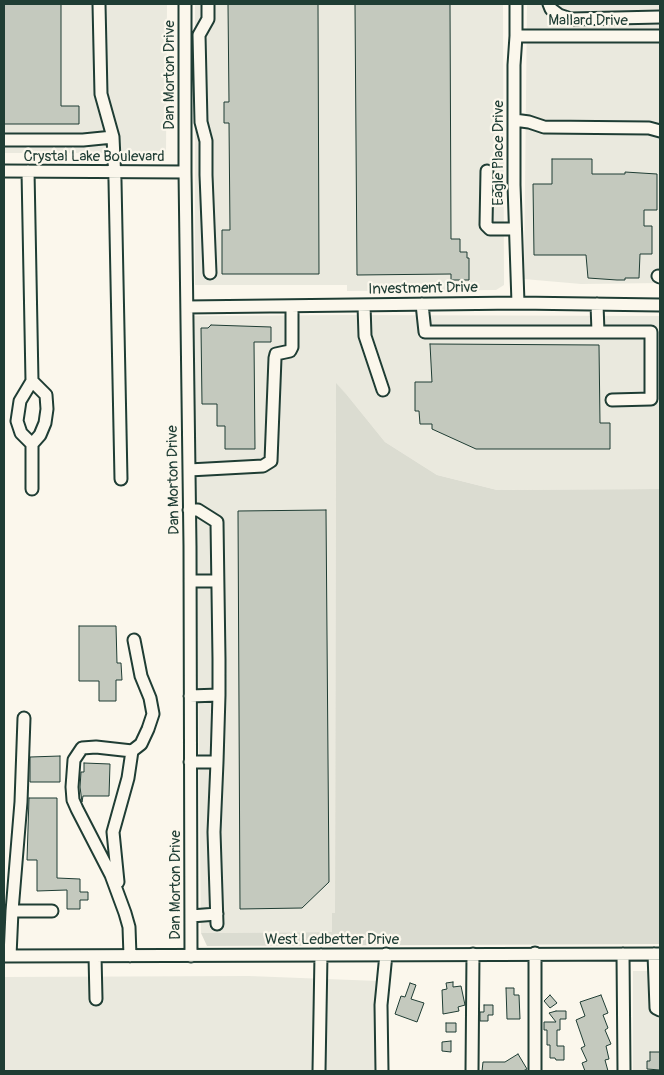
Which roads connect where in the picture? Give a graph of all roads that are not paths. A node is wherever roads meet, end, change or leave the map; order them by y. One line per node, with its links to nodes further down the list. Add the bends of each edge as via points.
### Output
1 (99, 4): 15 (street, via 100,94)
2 (516, 4): 9 (street, Eagle Place Drive)
3 (549, 4): 6 (street, via 559,15 571,19)
4 (185, 5): 5 (street); 7 (street, Dan Morton Drive)
5 (208, 5): 8 (street, via 208,19)
6 (660, 17)
7 (185, 35): 8 (street); 11 (street, Dan Morton Drive)
8 (199, 35): 12 (street)
9 (516, 36): 10 (street, Mallard Drive); 13 (street, Eagle Place Drive)
10 (660, 36)
11 (185, 103): 12 (street); 21 (street, Dan Morton Drive)
12 (200, 103): 23 (street, via 206,141)
13 (514, 120): 14 (street, via 544,127 649,128); 22 (street, Eagle Place Drive)
14 (660, 132)
15 (113, 137): 16 (street); 20 (street)
16 (4, 140)
17 (4, 171): 19 (street, Crystal Lake Boulevard)
18 (488, 171): 22 (street, via 486,225 490,229)
19 (28, 172): 20 (street, Crystal Lake Boulevard); 32 (street)
20 (115, 172): 21 (street, Crystal Lake Boulevard); 37 (street)
21 (185, 172): 30 (street, Dan Morton Drive)
22 (515, 229): 24 (street, Eagle Place Drive)
23 (210, 273)
24 (518, 303): 25 (street, Investment Drive); 26 (street, Investment Drive)
25 (422, 304): 27 (street, Investment Drive); 31 (street, via 425,332)
26 (597, 304): 28 (street, Investment Drive); 31 (street)
27 (364, 305): 29 (street, Investment Drive); 33 (street, via 365,336)
28 (660, 305)
29 (292, 306): 30 (street, Investment Drive); 36 (street, via 292,347 290,351 276,354 275,358 271,461 264,466)
30 (187, 307): 36 (street, Dan Morton Drive)
31 (598, 332): 34 (street, via 651,332 651,399)
32 (32, 381): 35 (street, via 20,401 17,421 21,433); 35 (street, via 46,395 47,409 40,435)
33 (383, 390)
34 (612, 400)
35 (32, 444): 38 (street)
36 (189, 470): 39 (street, Dan Morton Drive)
37 (121, 479)
38 (32, 489)
39 (189, 510): 40 (street, Dan Morton Drive); 41 (street, via 198,510 217,522)
40 (190, 581): 41 (street); 44 (street, Dan Morton Drive)
41 (217, 582): 43 (street)
42 (134, 640): 46 (street, via 140,676 153,714 141,744)
43 (219, 694): 44 (street); 48 (street)
44 (190, 696): 47 (street, Dan Morton Drive)
45 (24, 718): 51 (street)
46 (132, 751): 50 (street, via 113,832); 50 (street, via 82,748 74,760 72,787 76,809 111,875)
47 (190, 762): 48 (street); 52 (street, Dan Morton Drive)
48 (217, 762): 52 (street, via 214,832 217,919)
49 (52, 910): 51 (street)
50 (124, 910): 61 (street, via 129,927)
51 (12, 911): 59 (street)
52 (191, 916): 62 (street, Dan Morton Drive)
53 (535, 953): 55 (street, West Ledbetter Drive); 56 (street, West Ledbetter Drive); 68 (street)
54 (386, 954): 55 (street, West Ledbetter Drive); 58 (street, West Ledbetter Drive); 66 (street, via 381,1005)
55 (473, 954): 67 (street)
56 (623, 954): 57 (street, West Ledbetter Drive); 69 (street)
57 (657, 954): 64 (street, via 656,1008)
58 (321, 955): 62 (street, West Ledbetter Drive); 65 (street)
59 (7, 956): 60 (street, West Ledbetter Drive)
60 (95, 956): 61 (street, West Ledbetter Drive); 63 (street)
61 (130, 956): 62 (street, West Ledbetter Drive)
62 (191, 956)
63 (96, 999)
64 (660, 1010)
65 (319, 1071)
66 (382, 1071)
67 (472, 1071)
68 (535, 1071)
69 (624, 1071)

